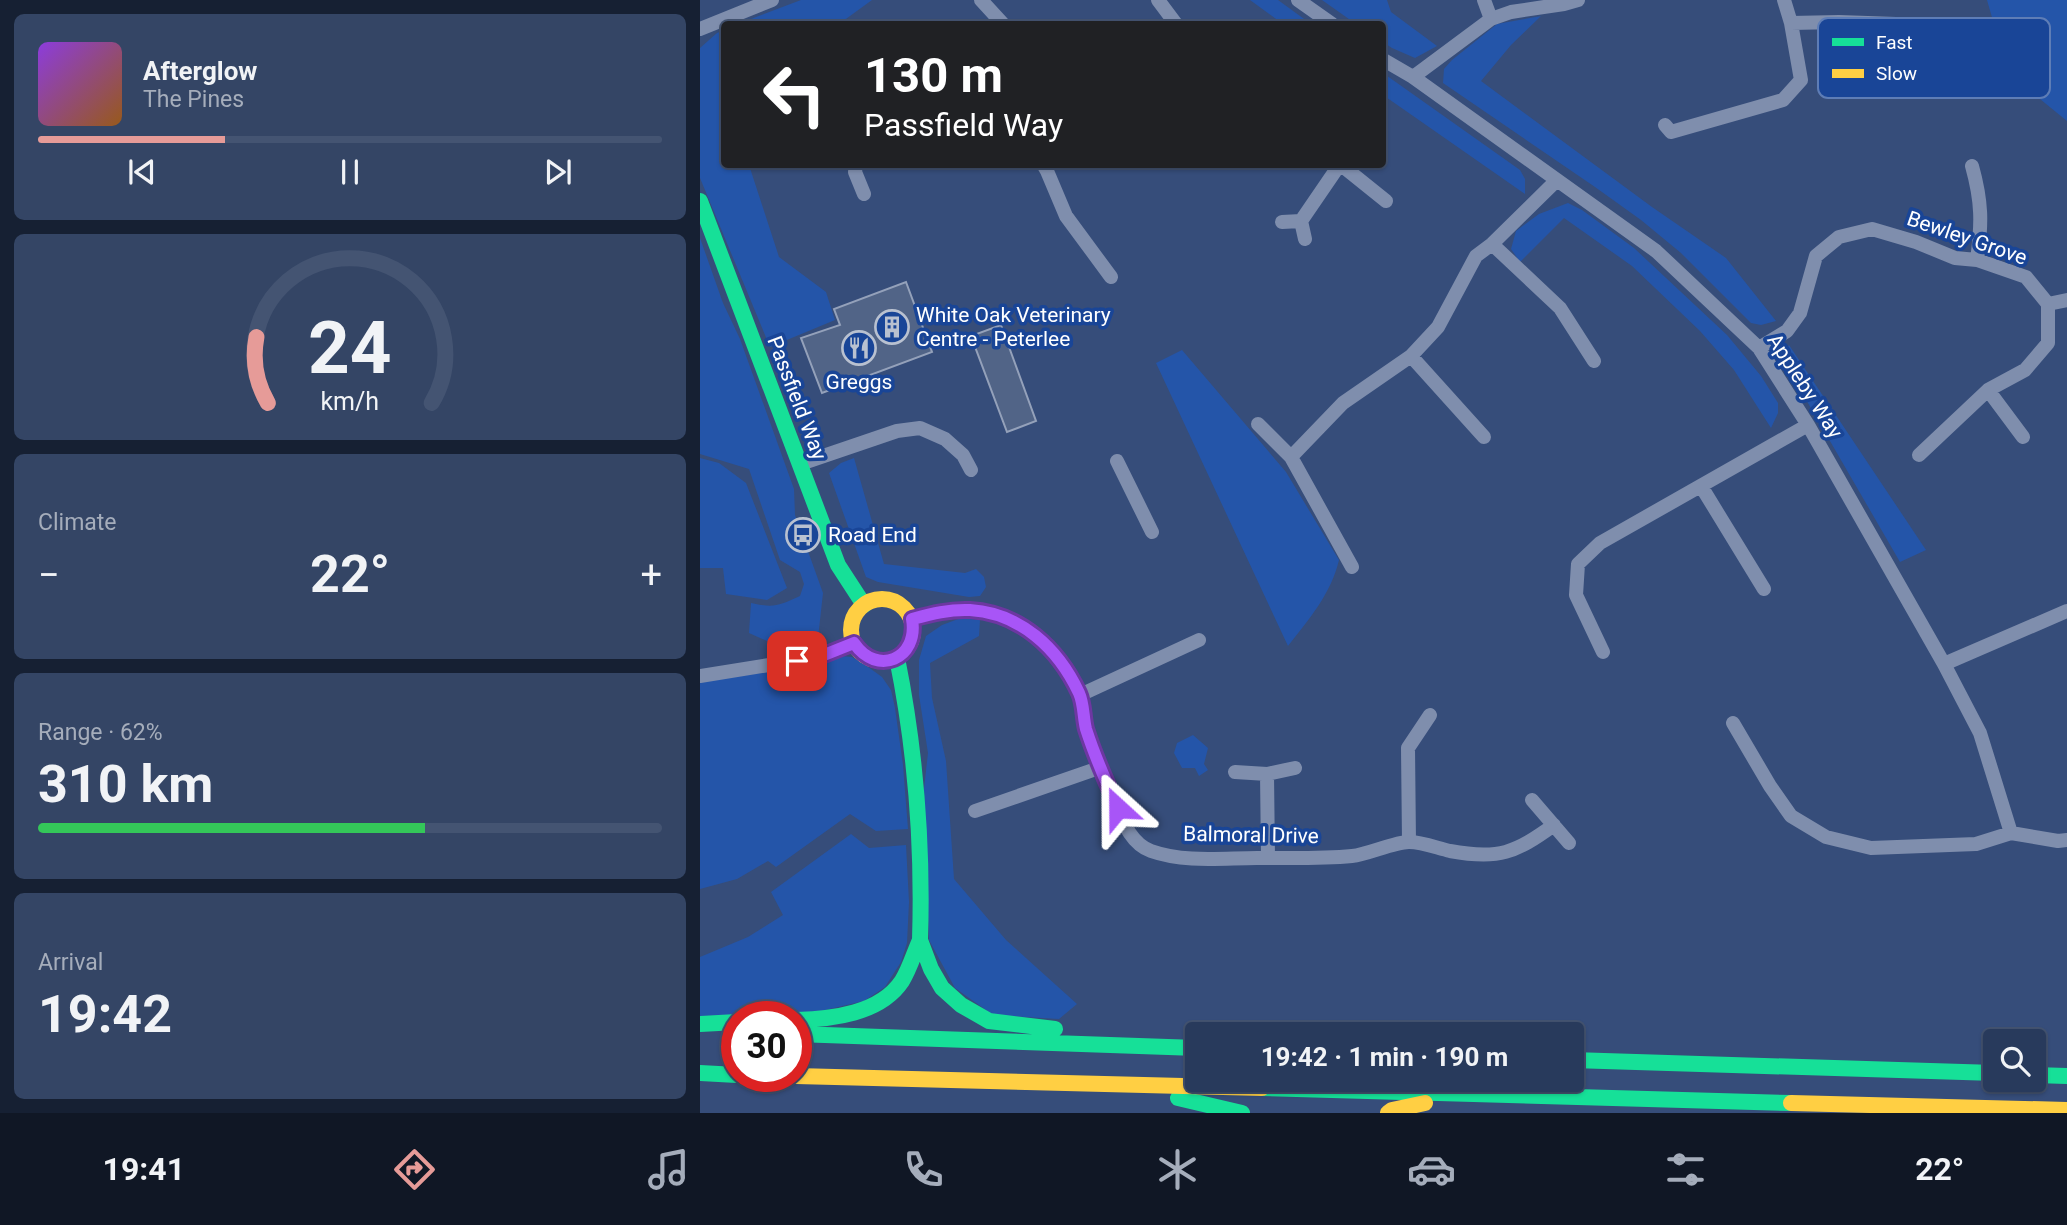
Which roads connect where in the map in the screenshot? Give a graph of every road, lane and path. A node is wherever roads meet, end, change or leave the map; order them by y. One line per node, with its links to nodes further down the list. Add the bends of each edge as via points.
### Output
1 (772, 0): 14 (street)
2 (981, 0): 9 (street)
3 (1158, 0): 10 (street)
4 (1298, 0): 11 (street)
5 (1484, 0): 8 (street)
6 (1578, 0): 8 (street)
7 (1784, 0): 13 (street)
8 (1491, 19): 16 (street)
9 (1000, 21)
10 (1174, 21)
11 (1328, 21)
12 (1818, 22): 13 (street)
13 (1791, 23): 17 (street, via 1801,80 1783,100 1671,132)
14 (700, 29)
15 (1386, 61): 16 (street, Appleby Way)
16 (1413, 77): 23 (street, Appleby Way)
17 (1665, 125)
18 (1972, 166): 31 (street, via 1982,222)
19 (856, 168): 24 (street)
20 (1045, 168): 32 (street, via 1066,216)
21 (1337, 168): 27 (street)
22 (1345, 168): 26 (street)
23 (1556, 181): 30 (street); 35 (street, Appleby Way, via 1656,251)
24 (864, 194)
25 (700, 201): 46 (main road, Passfield Way)
26 (1386, 201)
27 (1301, 221): 28 (street); 29 (street)
28 (1282, 222)
29 (1305, 239)
30 (1492, 244): 36 (street, via 1476,256 1438,327); 37 (street, via 1560,308)
31 (1977, 260): 34 (street, Bewley Grove, via 2026,277); 35 (street, Bewley Grove, via 1955,258 1872,229 1839,237 1816,256 1800,313 1787,331)
32 (1111, 277)
33 (2067, 300): 34 (street)
34 (2048, 304): 38 (street, via 2048,343 2025,370)
35 (1759, 348): 40 (street, Appleby Way)
36 (1411, 356): 41 (street); 44 (street, via 1343,404)
37 (1594, 361)
38 (1988, 390): 42 (street); 43 (street)
39 (1258, 424): 44 (street)
40 (1808, 425): 48 (street); 59 (street, Appleby Way)
41 (1484, 437)
42 (2023, 437)
43 (1919, 455)
44 (1291, 457): 50 (street)
45 (1117, 461): 49 (street)
46 (800, 464): 47 (street, via 897,430 920,428 945,439 963,455); 52 (main road, Passfield Way, via 838,565)
47 (971, 470)
48 (1700, 486): 51 (street); 57 (street, via 1600,543 1578,564 1576,595)
49 (1152, 532)
50 (1352, 567)
51 (1764, 589)
52 (864, 605): 54 (main road, via 888,599 902,606); 56 (main road, via 852,622)
53 (2067, 611): 59 (street)
54 (912, 619): 58 (main road, via 911,642); 61 (street, Balmoral Drive, via 939,612 994,613 1046,643)
55 (1199, 640): 61 (street)
56 (854, 643): 58 (main road, via 859,652 876,661); 60 (street, via 819,657)
57 (1603, 652)
58 (897, 658): 76 (main road, via 915,769 921,851)
59 (1944, 664): 71 (street, Appleby Way, via 1980,733)
60 (700, 676)
61 (1080, 695): 64 (street, Balmoral Drive)
62 (1430, 715): 73 (street, via 1408,748)
63 (1733, 723): 71 (street, via 1791,816 1826,837 1871,848 1976,844)
64 (1099, 768): 69 (street); 75 (street, Balmoral Drive, via 1127,829 1149,850 1196,859)
65 (1295, 768): 67 (street)
66 (1235, 772): 67 (street)
67 (1267, 774): 75 (street)
68 (1532, 800): 70 (street)
69 (975, 811)
70 (1554, 825): 73 (street, Balmoral Drive, via 1513,851 1493,855); 74 (street)
71 (2011, 833): 72 (street)
72 (2067, 840)
73 (1409, 842): 75 (street, Balmoral Drive, via 1355,856)
74 (1569, 844)
75 (1268, 858)
76 (920, 940): 77 (main road, via 900,984 880,1001 846,1015); 83 (main road, via 942,988 989,1021)
77 (812, 1018)
78 (721, 1022): 79 (main road)
79 (700, 1024)
80 (700, 1031): 81 (main road)
81 (721, 1032)
82 (812, 1035): 83 (main road)
83 (1161, 1047): 84 (main road)
84 (1185, 1048)
85 (1584, 1060): 87 (main road)
86 (700, 1073): 88 (main road)
87 (1983, 1073)
88 (721, 1074)
89 (2046, 1075): 91 (main road)
90 (812, 1076): 92 (main road)
91 (2067, 1076)
92 (1127, 1086): 93 (main road); 95 (main road)
93 (1467, 1095): 94 (main road); 96 (main road)
94 (2067, 1110)
95 (1242, 1113)
96 (1388, 1113)

